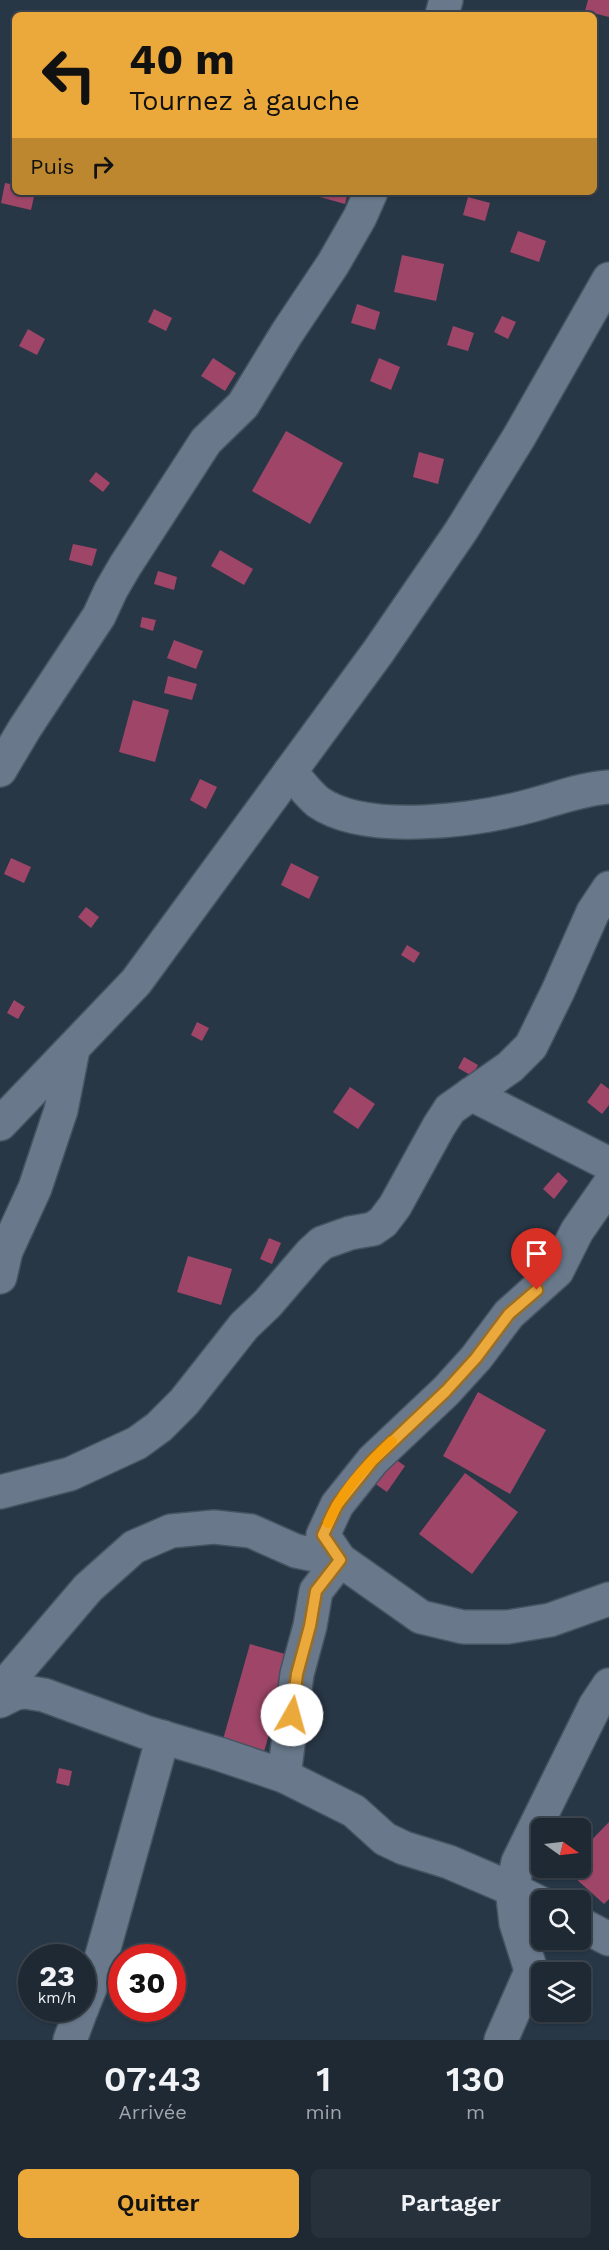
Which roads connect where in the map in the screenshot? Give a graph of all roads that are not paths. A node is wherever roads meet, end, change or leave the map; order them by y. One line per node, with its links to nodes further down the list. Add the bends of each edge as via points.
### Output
1 (370, 195): 3 (street, via 333,264 243,405 206,441)
2 (609, 279): 4 (street, via 461,531)
3 (0, 770)
4 (290, 772): 5 (street, via 317,801 337,812 402,823 463,818); 7 (street, via 136,982)
5 (609, 786)
6 (609, 888): 8 (street, via 593,912 531,1046)
7 (74, 1049): 9 (street); 12 (street, via 61,1110 35,1188 6,1251)
8 (471, 1094): 10 (street); 13 (street, via 450,1109 382,1222 373,1229 322,1243 311,1253 159,1427 136,1443 70,1474)
9 (0, 1124)
10 (609, 1164)
11 (609, 1185): 14 (street, via 573,1236 557,1270 509,1314 442,1396 379,1453 337,1505 323,1535)
12 (0, 1277)
13 (0, 1492)
14 (340, 1560): 15 (street, via 421,1617 463,1627 508,1627 550,1620); 17 (street, via 296,1551 251,1531 214,1527 171,1531 134,1547 88,1588); 20 (street, via 316,1591 297,1674)
15 (609, 1599)
16 (609, 1685): 21 (street, via 518,1862)
17 (0, 1691)
18 (0, 1701): 19 (street, via 16,1693 35,1692)
19 (163, 1737): 20 (street); 25 (street)
20 (284, 1776): 21 (street, via 354,1811 386,1839 404,1848)
21 (512, 1889): 22 (street); 28 (street, via 516,1923 530,1974)
22 (531, 1898)
23 (591, 1930): 24 (street)
24 (609, 1939)
25 (96, 1973)
26 (77, 2022): 27 (street)
27 (70, 2040)
28 (501, 2040)

